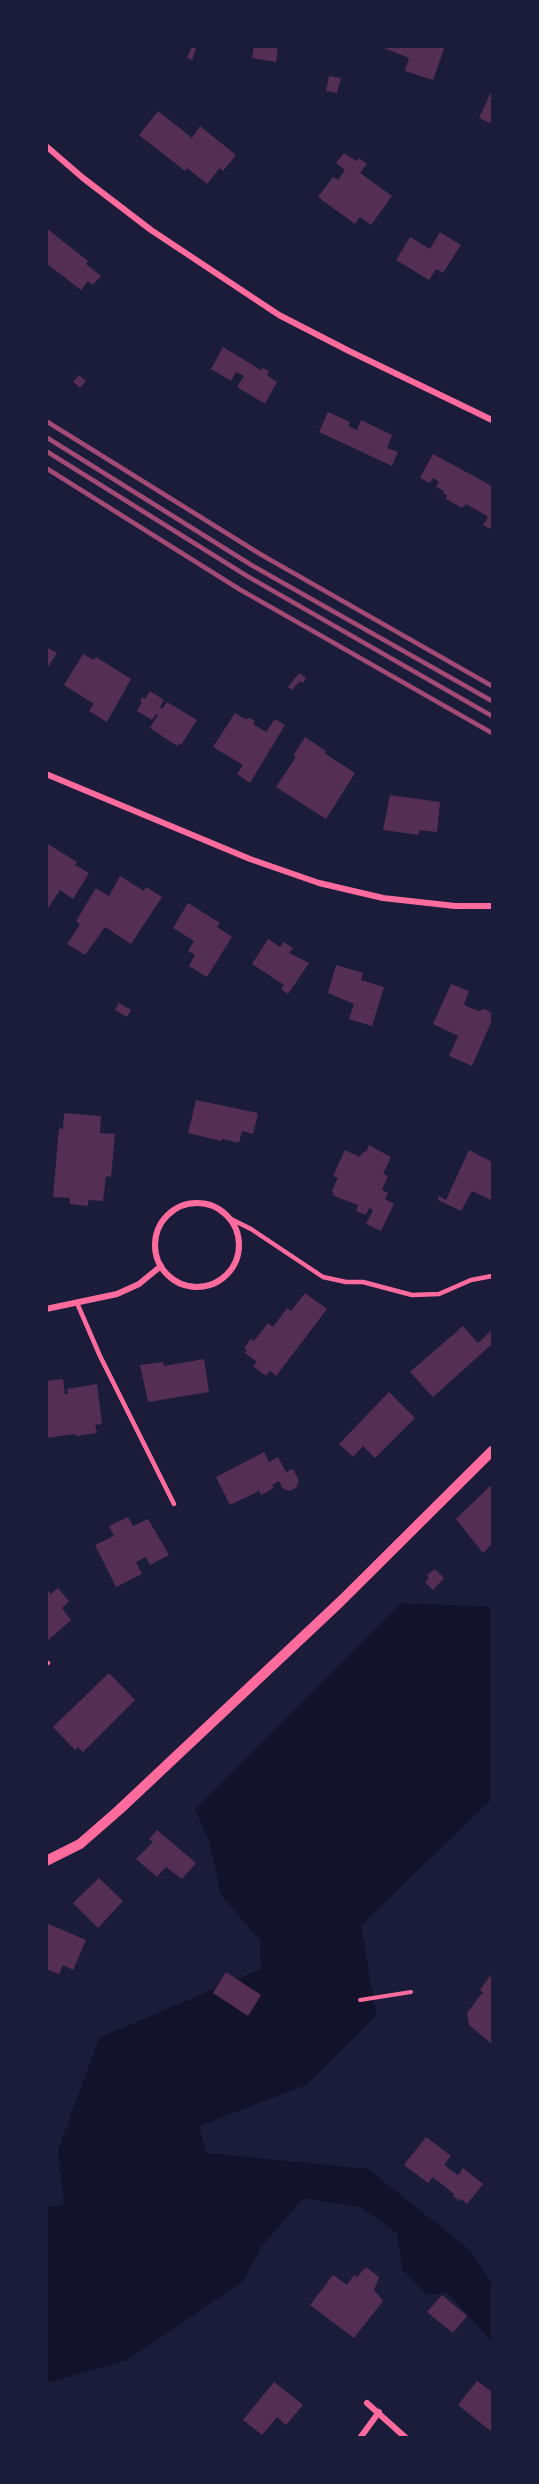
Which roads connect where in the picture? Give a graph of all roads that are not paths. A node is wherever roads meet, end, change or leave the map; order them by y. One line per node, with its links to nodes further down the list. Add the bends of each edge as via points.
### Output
1 (46, 146): 2 (street, via 151,230 279,315)
2 (492, 420)
3 (46, 774): 4 (street, via 250,859 319,883 383,898)
4 (492, 906)
5 (231, 1219): 6 (street, via 208,1204 187,1205 170,1213 156,1237); 6 (street, via 240,1243 234,1267 222,1280 206,1287 188,1286 172,1279); 7 (lane, via 323,1276 346,1282 363,1282 412,1295 439,1294)
6 (161, 1266): 8 (street, via 139,1284 117,1294)
7 (492, 1276)
8 (77, 1303): 9 (street); 11 (lane)
9 (46, 1309)
10 (492, 1451): 12 (street, via 319,1622 119,1810 80,1844)
11 (174, 1504)
12 (46, 1861)
13 (367, 2403): 14 (street)
14 (379, 2412): 15 (street); 16 (street)
15 (360, 2438)
16 (406, 2438)

